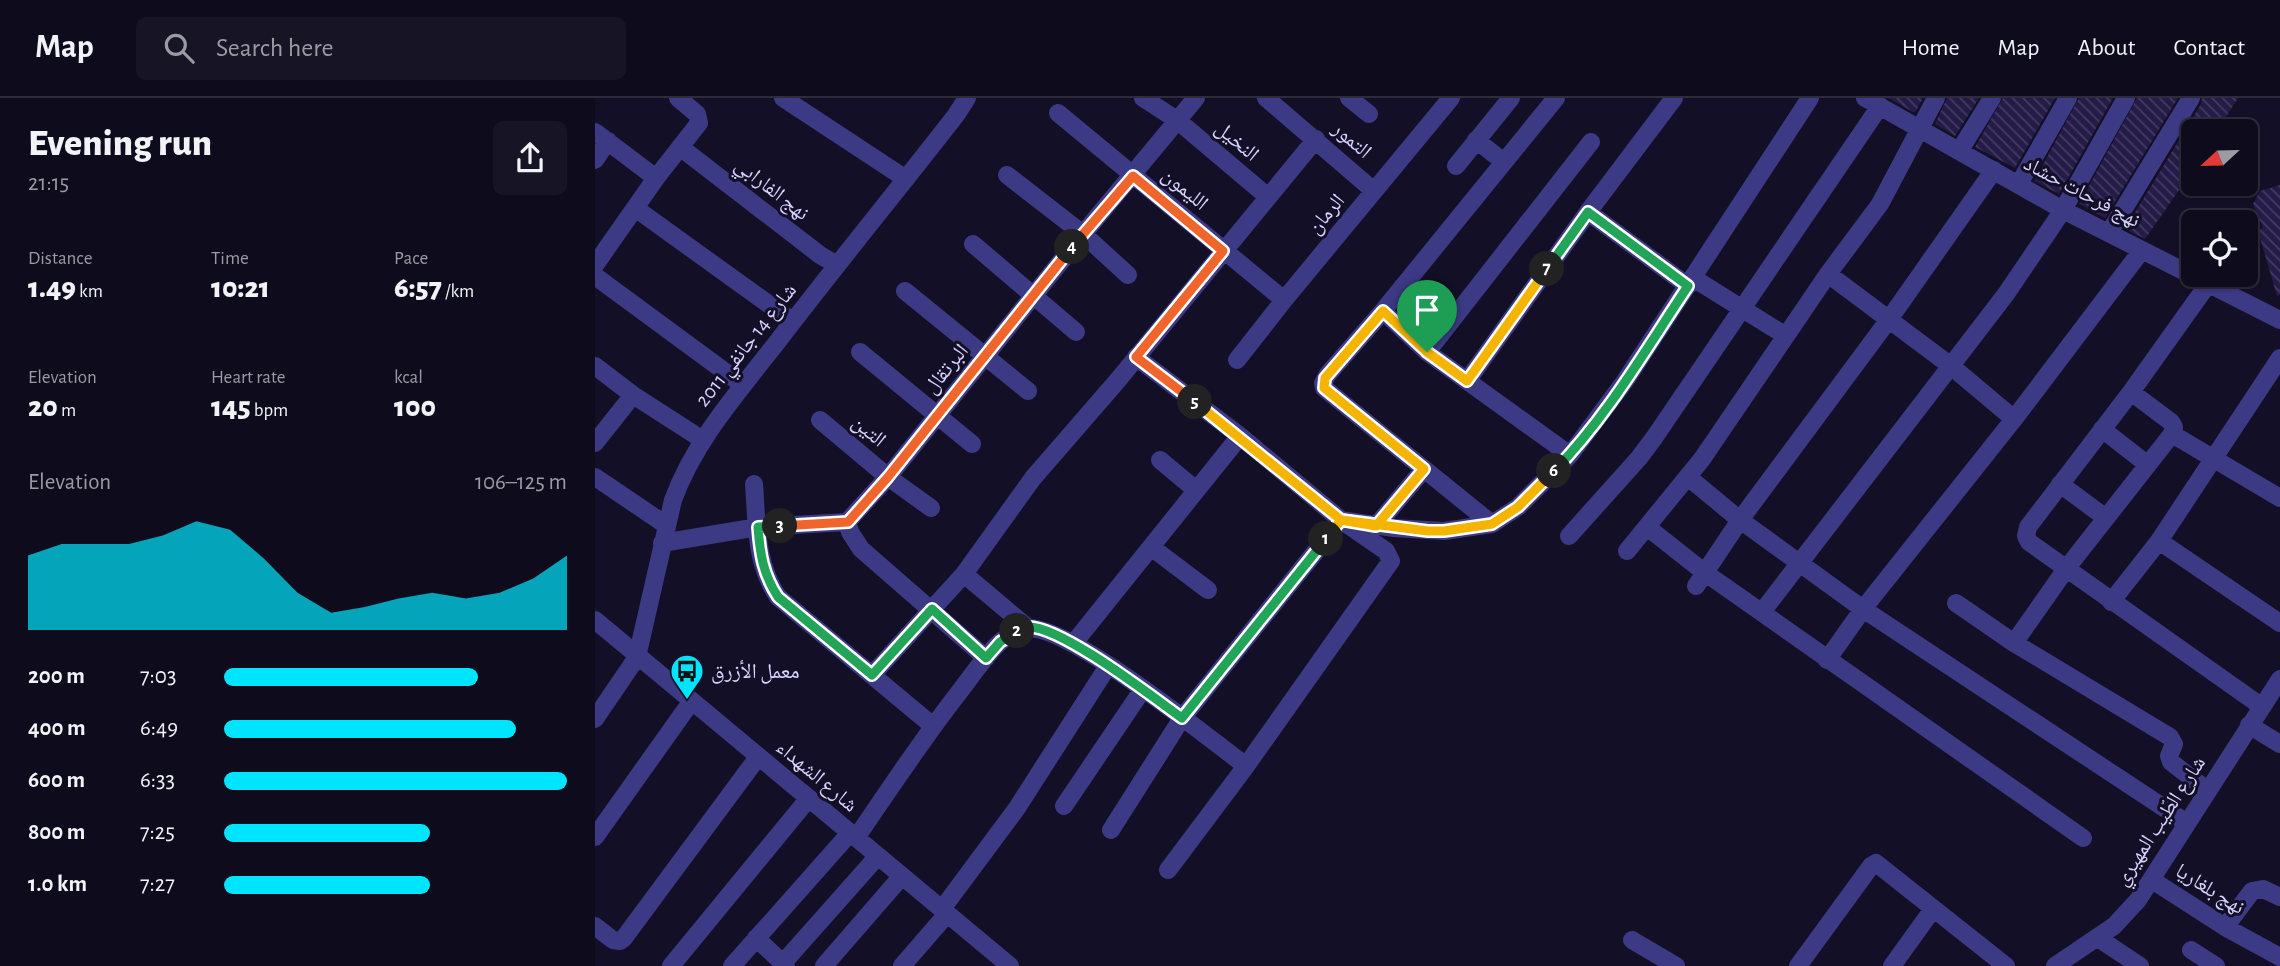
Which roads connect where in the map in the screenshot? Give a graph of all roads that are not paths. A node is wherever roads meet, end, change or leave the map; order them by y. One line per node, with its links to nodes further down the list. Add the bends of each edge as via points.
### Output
1 (678, 98): 27 (street, via 700,118)
2 (967, 98): 35 (street, شارع 14 جانفي 2011)
3 (1143, 98): 21 (street, النخيل)
4 (1196, 98): 21 (street, البرتقال)
5 (1266, 98): 23 (street, التمور)
6 (1349, 98): 20 (street)
7 (1451, 98): 37 (street, الرمان)
8 (1511, 98): 24 (street)
9 (1556, 98): 29 (street)
10 (1810, 98): 53 (street)
11 (1936, 98): 22 (street)
12 (1992, 98): 28 (street)
13 (2068, 98): 36 (street)
14 (2126, 98): 40 (street)
15 (2191, 98): 42 (street)
16 (795, 101): 35 (street)
17 (1665, 101): 41 (street)
18 (1872, 102): 22 (street, نهج فرحات حشاد); 59 (street)
19 (1058, 113): 33 (street, الليمون)
20 (1369, 114)
21 (1177, 120): 33 (street, البرتقال); 38 (street, النخيل)
22 (1919, 129): 28 (street, نهج فرحات حشاد); 50 (street, via 1880,204)
23 (1316, 139): 37 (street, التمور); 38 (street)
24 (1476, 140): 29 (street); 30 (street)
25 (1591, 142): 67 (street)
26 (600, 145): 34 (street)
27 (680, 147): 34 (street); 48 (street, نهج الفارابي)
28 (1960, 150): 31 (street, نهج فرحات حشاد)
29 (1504, 162): 60 (street)
30 (1456, 166)
31 (1994, 170): 36 (street, نهج فرحات حشاد); 61 (street)
32 (1007, 175): 43 (street)
33 (1133, 176): 43 (street, البرتقال); 46 (street, الليمون)
34 (656, 178): 39 (street)
35 (906, 179): 48 (street, شارع 14 جانفي 2011)
36 (2019, 184): 40 (street, نهج فرحات حشاد)
37 (1374, 191): 58 (street, الرمان)
38 (1267, 196): 46 (street)
39 (635, 208): 47 (street); 63 (street)
40 (2063, 210): 42 (street, نهج فرحات حشاد); 73 (street)
41 (1588, 212): 53 (street); 74 (street)
42 (2109, 233): 45 (street, نهج فرحات حشاد)
43 (1083, 234): 51 (street); 57 (street, البرتقال)
44 (973, 244): 57 (street)
45 (2142, 250): 49 (street, نهج فرحات حشاد); 80 (street)
46 (1223, 251): 58 (street, الليمون); 69 (street)
47 (595, 265)
48 (837, 265): 63 (street, شارع 14 جانفي 2011)
49 (2181, 270)
50 (1828, 274): 61 (street); 65 (street)
51 (1128, 275)
52 (595, 276): 75 (street)
53 (1691, 282): 59 (street); 88 (street)
54 (2206, 287): 77 (street)
55 (2214, 287): 62 (street, نهج فرحات حشاد)
56 (905, 291): 68 (street)
57 (1033, 296): 64 (street); 68 (street, البرتقال)
58 (1284, 300): 71 (street, الرمان)
59 (1744, 309): 65 (street); 110 (street, via 1639,458)
60 (1383, 311): 67 (street); 92 (street, via 1328,374 1324,388)
61 (1889, 318): 73 (street); 103 (street)
62 (2280, 320)
63 (792, 321): 75 (street, شارع 14 جانفي 2011)
64 (1076, 332)
65 (1786, 336): 95 (street)
66 (860, 352): 79 (street)
67 (1427, 352): 74 (street)
68 (985, 357): 76 (street); 79 (street, البرتقال)
69 (1136, 357): 84 (street); 116 (street, via 1033,478)
70 (2280, 358): 89 (street)
71 (1237, 360)
72 (595, 366): 78 (street)
73 (1951, 366): 80 (street); 114 (street)
74 (1467, 381): 88 (street)
75 (743, 384): 85 (street, شارع 14 جانفي 2011)
76 (1028, 391)
77 (2131, 392): 82 (street); 83 (street, via 2171,422)
78 (632, 395): 85 (street); 86 (street)
79 (937, 416): 87 (street); 94 (street, البرتقال)
80 (2014, 419): 122 (street)
81 (820, 420): 94 (street, التين)
82 (2102, 429): 91 (street); 97 (street)
83 (2172, 433): 89 (street); 91 (street)
84 (1240, 436): 98 (street); 102 (street)
85 (702, 440): 109 (street, شارع 14 جانفي 2011, via 681,477)
86 (595, 443)
87 (972, 444)
88 (1570, 455): 105 (street, via 1518,507)
89 (2213, 458): 99 (street); 111 (street)
90 (1160, 460): 98 (street)
91 (2148, 465): 101 (street)
92 (1424, 469): 105 (street); 106 (street)
93 (595, 477): 109 (street)
94 (888, 477): 100 (street, التين); 104 (street, البرتقال)
95 (1688, 477): 103 (street); 108 (street)
96 (754, 484): 107 (street)
97 (2060, 484): 101 (street); 115 (street, via 2026,536)
98 (1196, 490): 112 (street)
99 (2280, 498)
100 (931, 508)
101 (2106, 518): 115 (street)
102 (1341, 520): 106 (street); 138 (street); 144 (street, via 1386,551 1391,561)
103 (1740, 520): 114 (street); 117 (street)
104 (848, 522): 107 (street); 121 (street, via 861,549)
105 (1492, 524): 106 (street, via 1444,531)
106 (1376, 526)
107 (758, 527): 109 (street); 133 (street, via 764,571 778,597)
108 (1647, 527): 113 (street); 117 (street)
109 (664, 534): 129 (street, شارع 14 جانفي 2011)
110 (1569, 537)
111 (2159, 541): 119 (street); 125 (street)
112 (1151, 547): 118 (street); 128 (street)
113 (1627, 551)
114 (1798, 564): 122 (street); 123 (street)
115 (2066, 569): 119 (street); 127 (street)
116 (964, 574): 121 (street); 126 (street)
117 (1700, 579): 123 (street)
118 (1208, 590)
119 (2111, 602): 137 (street)
120 (1956, 603): 127 (street)
121 (932, 609): 130 (street); 133 (street)
122 (1863, 609): 131 (street); 148 (street)
123 (1762, 612): 131 (street)
124 (595, 620): 129 (street, شارع الشهداء)
125 (2280, 623)
126 (1027, 627): 128 (street); 130 (street, via 1010,634)
127 (2014, 643): 145 (street, via 2170,737 2174,744 2171,762)
128 (1073, 644): 132 (street)
129 (637, 656): 136 (street, شارع الشهداء); 139 (street)
130 (986, 658): 141 (street)
131 (1827, 660): 152 (street)
132 (1108, 666): 135 (street); 159 (street)
133 (872, 675): 141 (street)
134 (2280, 679): 137 (street, شارع الطّيب المهيري)
135 (1143, 689): 138 (street); 147 (street)
136 (691, 702): 143 (street, شارع الشهداء); 151 (street)
137 (2269, 704): 140 (street, شارع الطّيب المهيري)
138 (1182, 718): 144 (street); 149 (street)
139 (595, 719)
140 (2249, 725): 142 (street); 145 (street, شارع الطّيب المهيري)
141 (933, 726): 150 (street)
142 (2280, 744)
143 (758, 757): 146 (street, شارع الشهداء); 160 (street, via 624,938 613,940)
144 (1246, 766): 154 (street)
145 (2208, 791): 148 (street, شارع الطّيب المهيري)
146 (809, 798): 150 (street, شارع الشهداء); 168 (street)
147 (1064, 806)
148 (2187, 824): 156 (street, شارع الطّيب المهيري)
149 (1111, 830)
150 (853, 836): 153 (street, شارع الشهداء); 163 (street)
151 (595, 837)
152 (2083, 838)
153 (878, 856): 155 (street, شارع الشهداء); 167 (street)
154 (1168, 870)
155 (902, 876): 159 (street, شارع الشهداء); 170 (street)
156 (2152, 880): 161 (street, نهج بلغاريا); 162 (street, شارع الطّيب المهيري)
157 (2280, 897): 161 (street, via 2263,889 2252,891)
158 (1933, 909): 174 (street, via 1879,863 1873,864); 175 (street); 176 (street)
159 (944, 911): 171 (street); 172 (street, شارع الشهداء)
160 (595, 926)
161 (2225, 927): 166 (street, نهج بلغاريا)
162 (2098, 938): 177 (street, شارع الطّيب المهيري); 178 (street)
163 (756, 939): 167 (street); 169 (street)
164 (1632, 940): 173 (street)
165 (2191, 950): 179 (street)
166 (2280, 957)
167 (784, 965)
168 (671, 966)
169 (732, 966)
170 (824, 966)
171 (902, 966)
172 (1010, 966)
173 (1676, 966)
174 (1798, 966)
175 (1892, 966)
176 (2006, 966)
177 (2055, 966)
178 (2140, 966)
179 (2216, 966)

